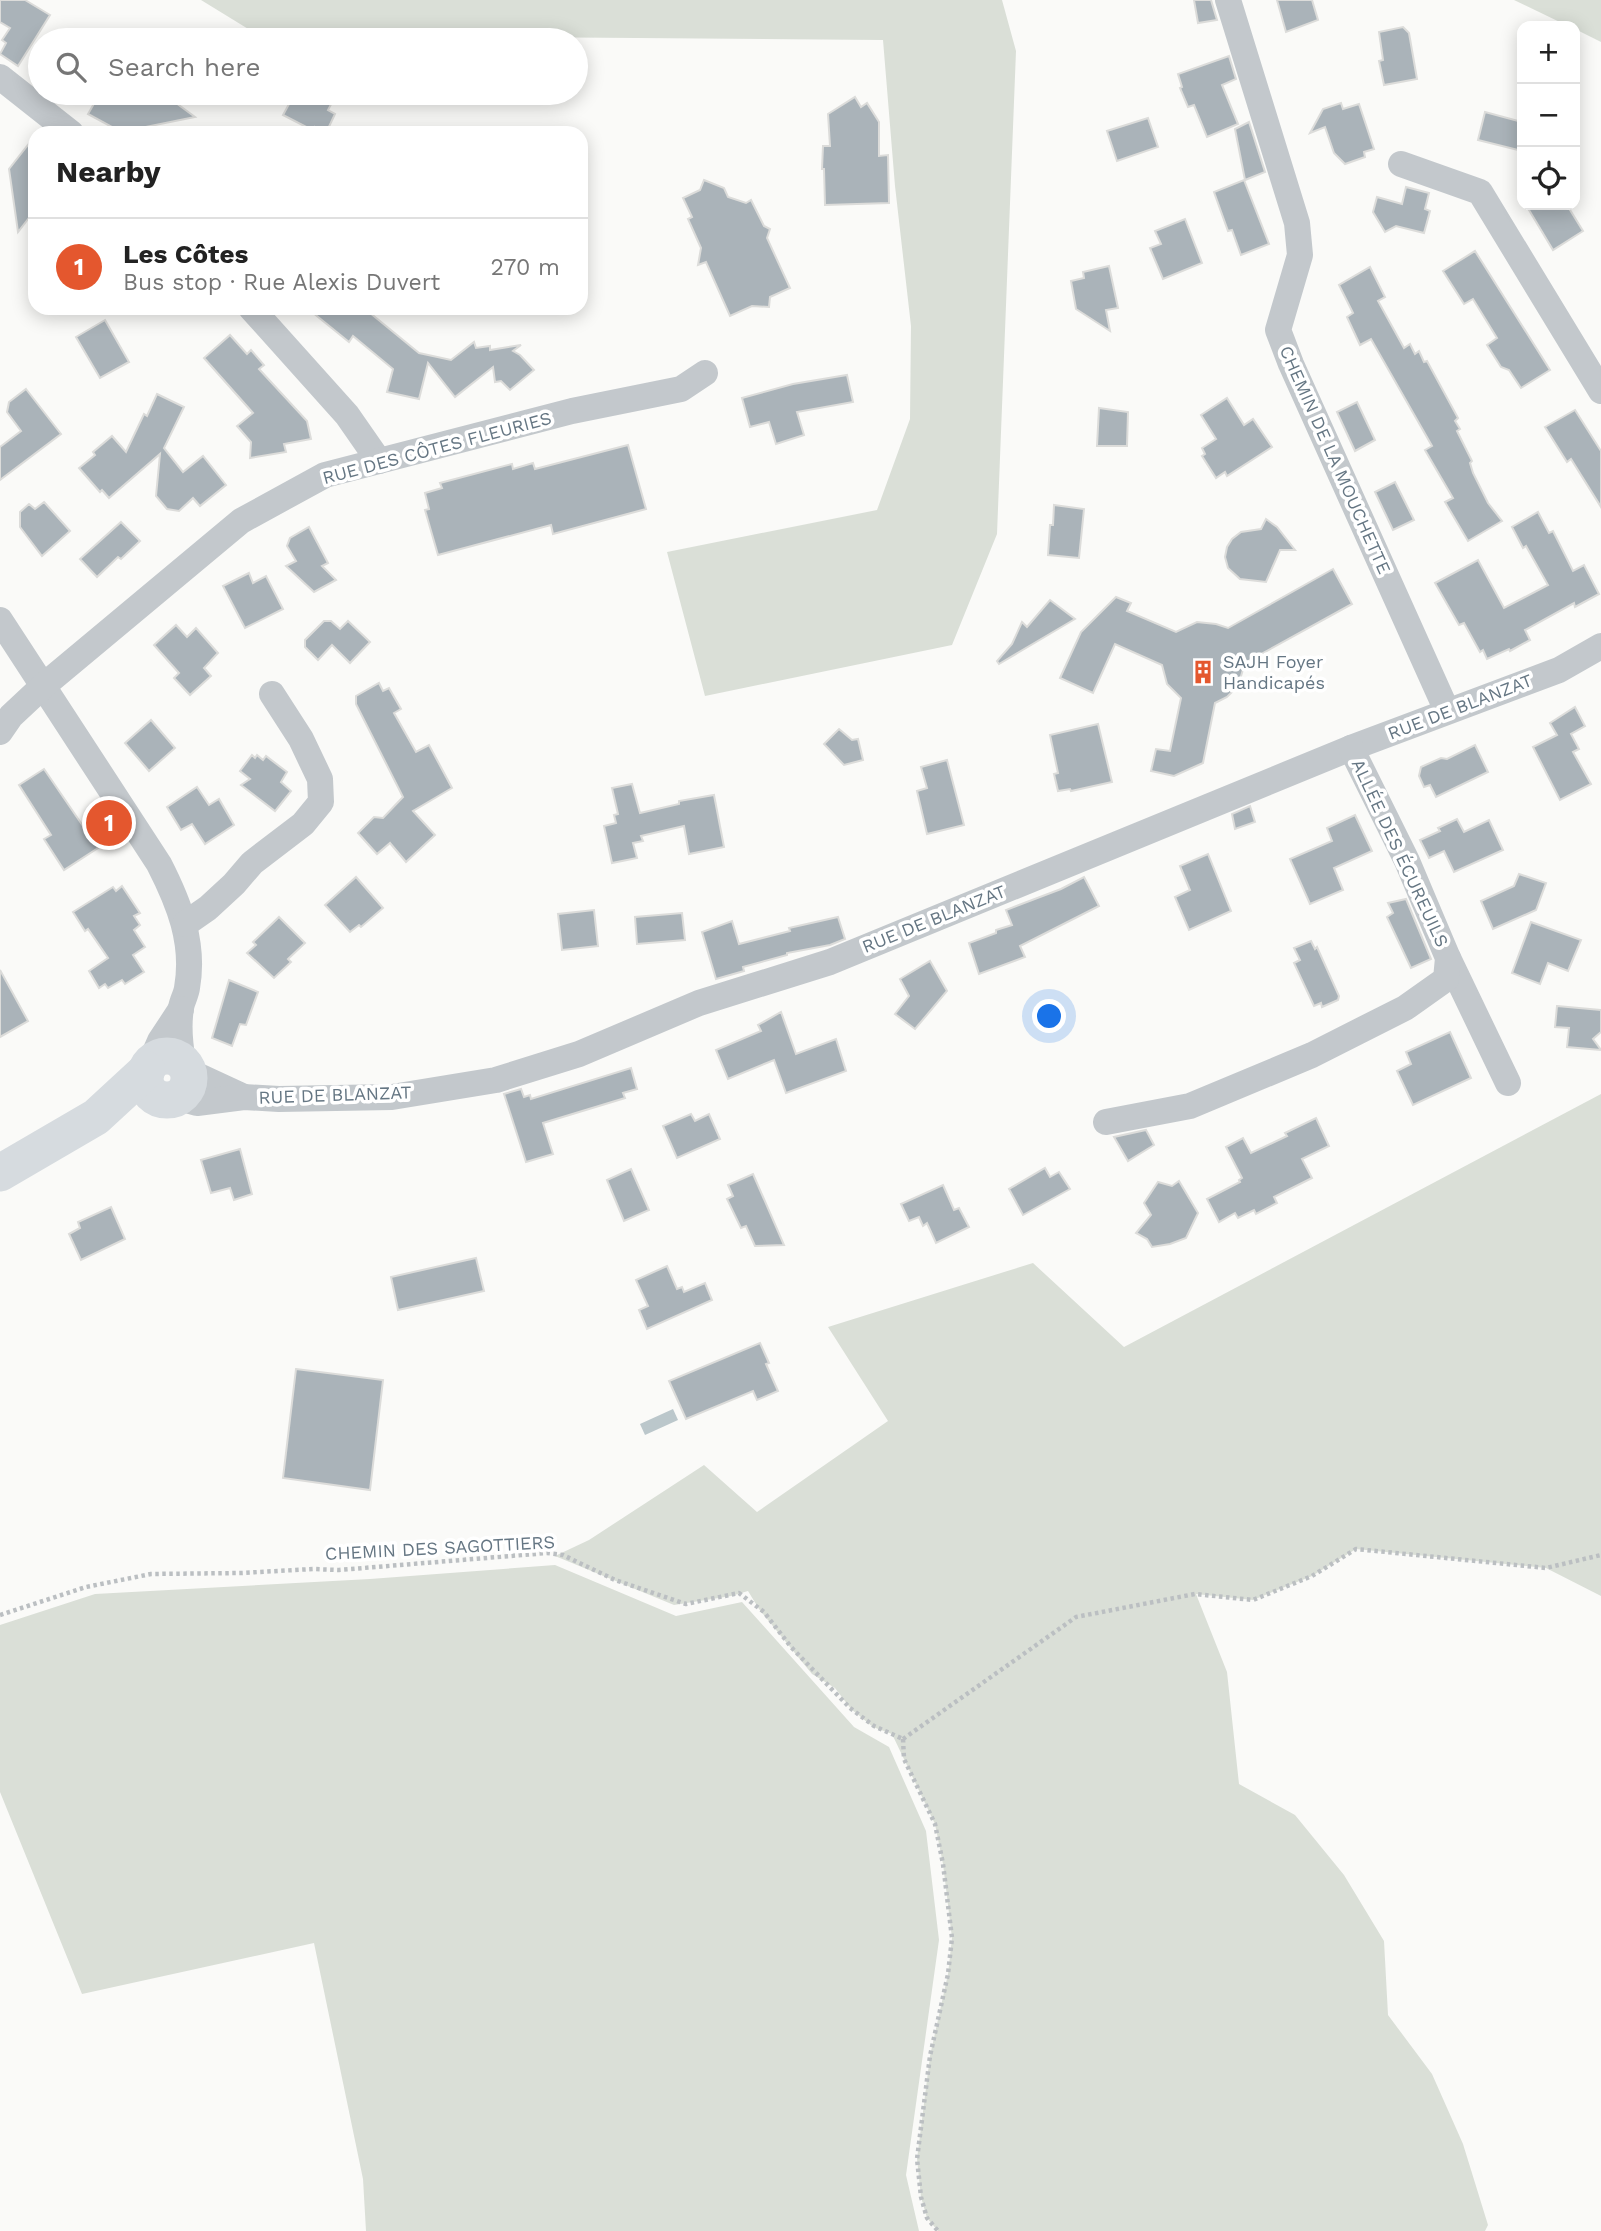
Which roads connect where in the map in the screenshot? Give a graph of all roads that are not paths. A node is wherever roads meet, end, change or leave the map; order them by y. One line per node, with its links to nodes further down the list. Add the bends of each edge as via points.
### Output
1 (1228, 0): 15 (street, CHEMIN DE LA MOUCHETTE, via 1297,223 1300,255 1278,330)
2 (0, 77): 3 (street)
3 (28, 99)
4 (36, 105): 5 (street)
5 (62, 126)
6 (1401, 164): 9 (street, via 1480,192)
7 (257, 315): 10 (street, via 347,415)
8 (705, 373): 10 (street, RUE DES CÔTES FLEURIES, via 681,389 572,411)
9 (1601, 391)
10 (379, 461): 13 (street, RUE DES CÔTES FLEURIES, via 325,475 241,521)
11 (0, 620): 13 (street)
12 (1601, 646): 15 (street, RUE DE BLANZAT, via 1559,670)
13 (42, 687): 16 (street, RUE DES CÔTES FLEURIES, via 10,716); 18 (street, via 159,864)
14 (272, 694): 18 (street, via 320,779 321,802 303,824)
15 (1447, 711): 17 (street, RUE DE BLANZAT)
16 (0, 732)
17 (1351, 748): 19 (street, ALLÉE DES ÉCUREUILS); 20 (street, RUE DE BLANZAT, via 830,962 699,1003 579,1054 496,1080 392,1097 244,1097 197,1103)
18 (185, 924): 20 (street, via 187,988 180,1041)
19 (1448, 958): 21 (street, ALLÉE DES ÉCUREUILS); 22 (street, ALLÉE DES ÉCUREUILS, via 1446,979 1405,1008 1312,1055 1190,1106)
20 (168, 1078): 23 (street, RUE DE BLANZAT)
21 (1508, 1083)
22 (1106, 1122)
23 (0, 1173)

